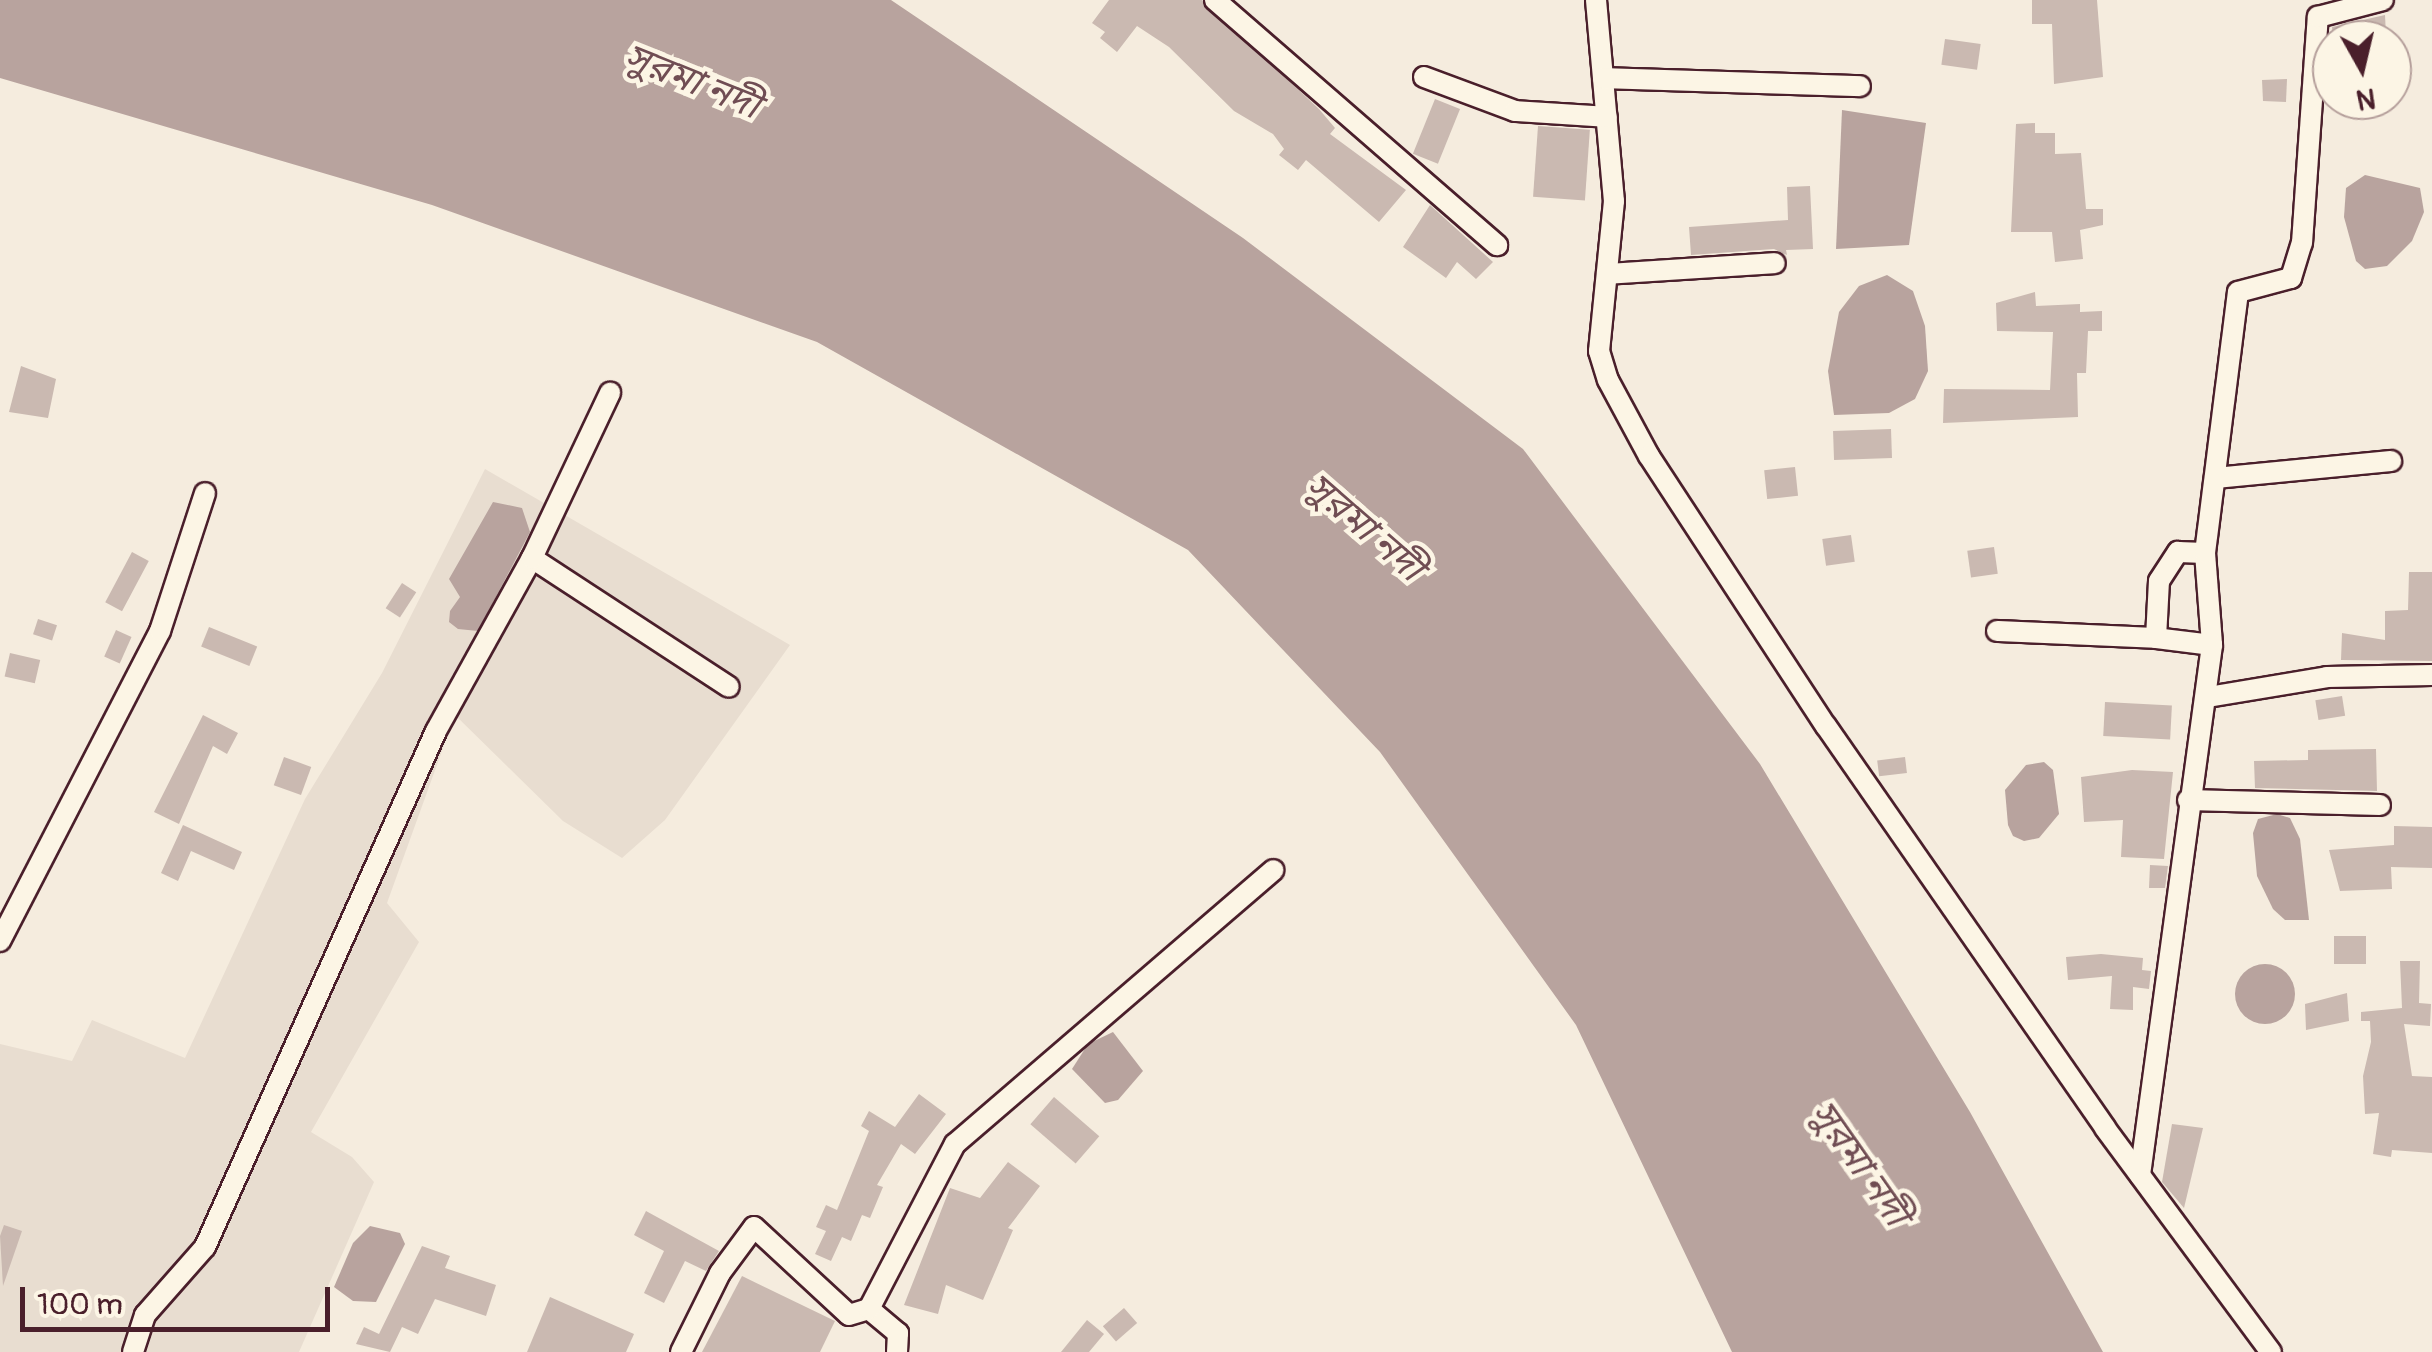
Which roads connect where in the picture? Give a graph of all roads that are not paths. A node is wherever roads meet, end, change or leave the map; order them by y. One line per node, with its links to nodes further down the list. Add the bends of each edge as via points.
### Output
1 (1216, 0): 8 (street)
2 (1596, 0): 5 (street)
3 (2383, 0): 13 (street, via 2318,17 2302,242 2291,278 2238,292)
4 (1424, 77): 7 (street, via 1515,111)
5 (1603, 78): 6 (street); 7 (street)
6 (1860, 86)
7 (1606, 117): 10 (street, via 1614,202)
8 (1497, 245)
9 (1775, 263): 10 (street)
10 (1608, 274): 27 (street, via 1601,365 1650,456 1826,726)
11 (610, 393): 16 (street)
12 (2391, 461): 13 (street)
13 (2215, 478): 15 (street)
14 (205, 493): 26 (street, via 160,631)
15 (2205, 553): 18 (street, via 2178,552 2158,581); 19 (street)
16 (532, 558): 21 (street); 29 (street, via 436,731 204,1247 145,1315)
17 (1997, 632): 18 (street)
18 (2156, 638): 19 (street)
19 (2212, 645): 22 (street)
20 (2432, 675): 22 (street, via 2326,677)
21 (730, 687)
22 (2208, 697): 23 (street)
23 (2188, 800): 24 (street); 27 (street, via 2184,871)
24 (2380, 805)
25 (1273, 870): 28 (street, via 955,1144)
26 (0, 941)
27 (2140, 1175): 32 (street)
28 (869, 1308): 30 (street, via 850,1315 754,1227 720,1274); 31 (street, via 898,1333)
29 (132, 1352)
30 (681, 1352)
31 (898, 1352)
32 (2271, 1352)

